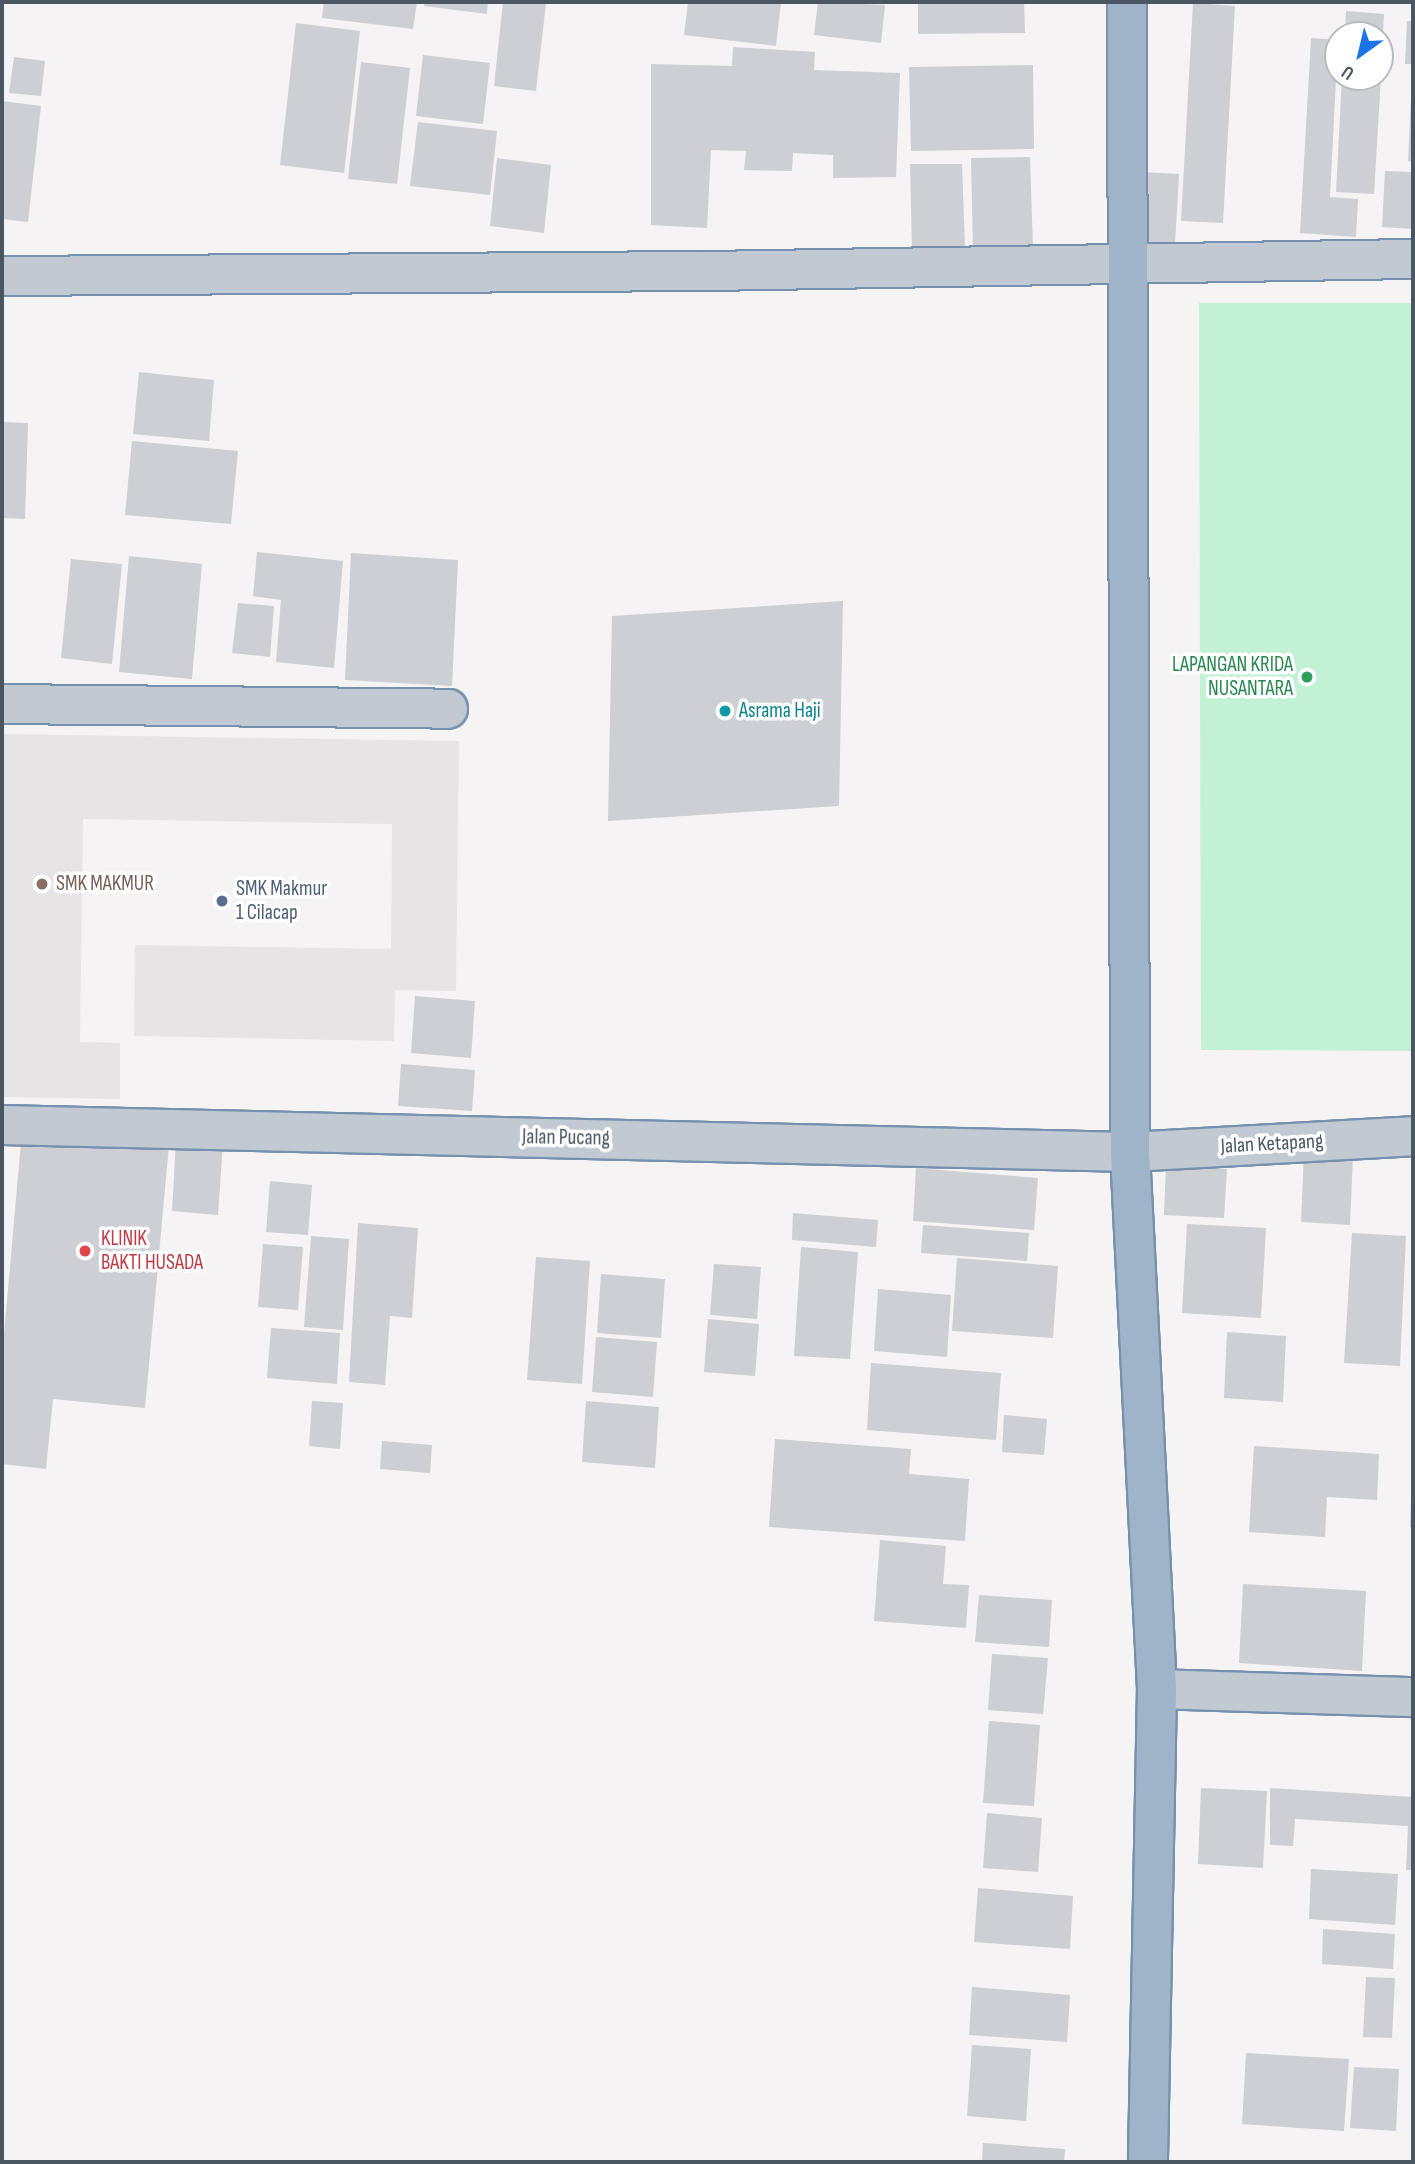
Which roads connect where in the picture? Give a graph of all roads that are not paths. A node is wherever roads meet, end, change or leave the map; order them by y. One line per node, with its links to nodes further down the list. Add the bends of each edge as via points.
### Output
1 (1126, 2): 3 (highway)
2 (1413, 259): 3 (street)
3 (1130, 263): 4 (street); 9 (highway)
4 (2, 275)
5 (2, 704): 6 (street)
6 (448, 709)
7 (2, 1125): 9 (street, Jalan Pucang)
8 (1413, 1136): 9 (street, Jalan Ketapang)
9 (1130, 1152): 10 (highway)
10 (1157, 1689): 11 (street); 12 (highway)
11 (1413, 1697)
12 (1147, 2162)

